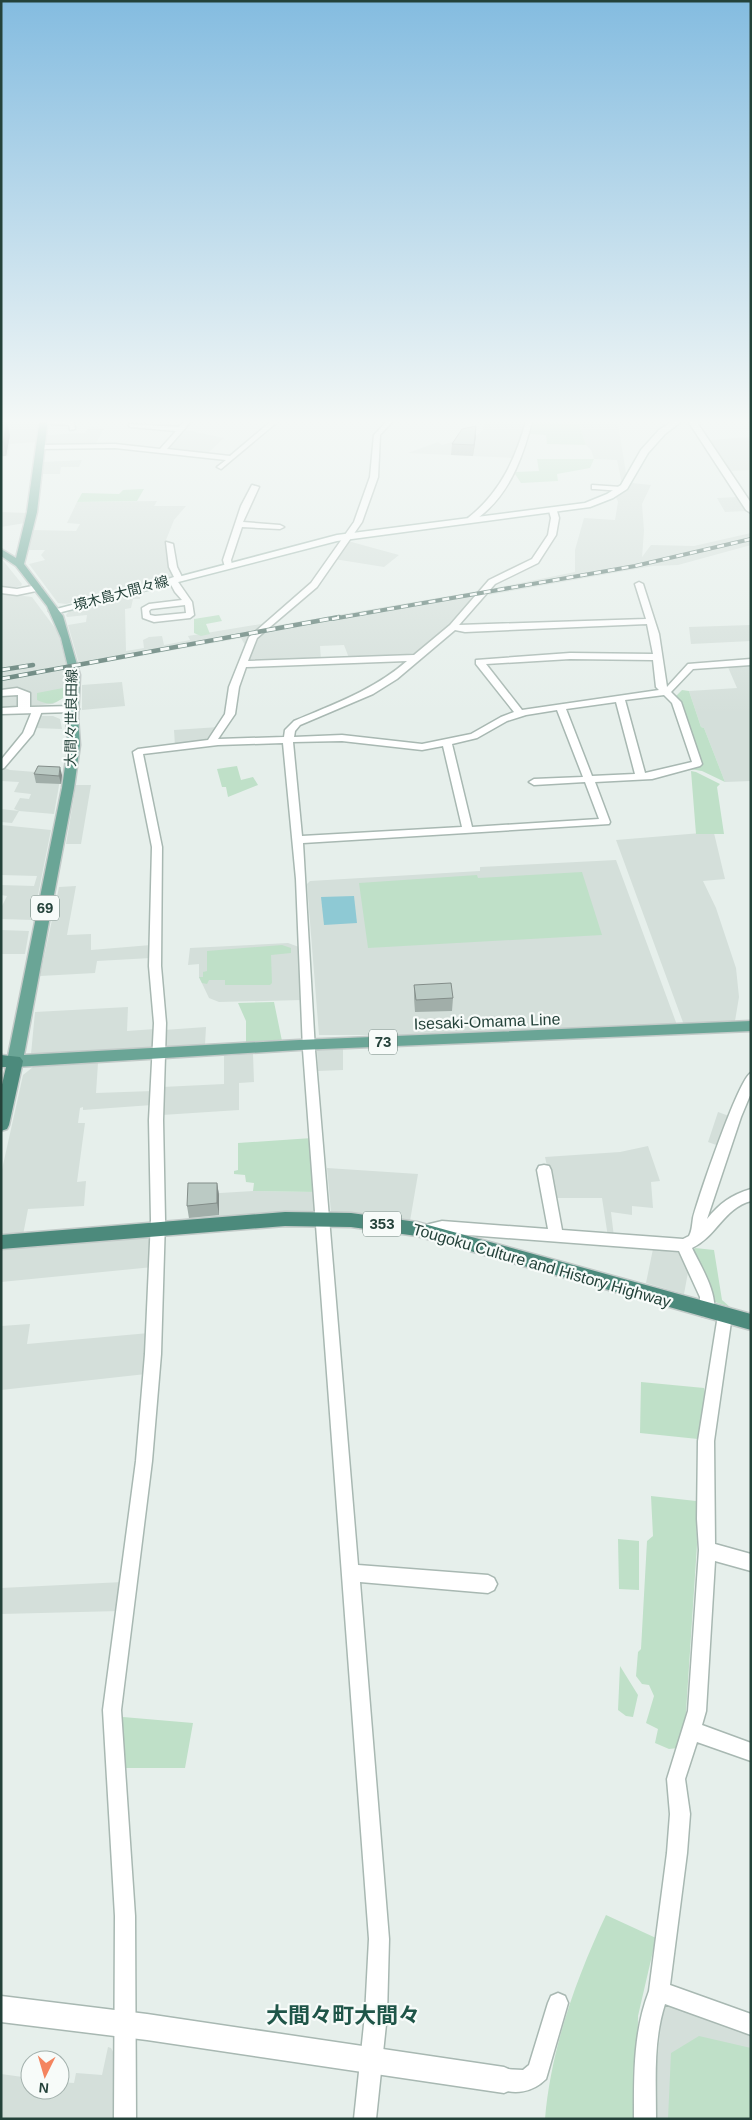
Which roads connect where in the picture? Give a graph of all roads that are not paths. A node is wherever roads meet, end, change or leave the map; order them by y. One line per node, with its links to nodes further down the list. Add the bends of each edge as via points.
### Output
1 (31, 517): 13 (main road)
2 (242, 517): 8 (street)
3 (360, 517): 10 (street)
4 (474, 517): 7 (street)
5 (499, 517): 7 (main road, 境木島大間々線)
6 (554, 517): 22 (street, via 552,535 541,555 533,563 492,582)
7 (471, 520): 10 (main road, 境木島大間々線)
8 (239, 524): 9 (street); 14 (street)
9 (280, 527)
10 (346, 536): 14 (main road, 境木島大間々線); 26 (street, via 314,585 256,634)
11 (169, 544): 15 (street)
12 (1, 552): 13 (main road, 大間々世良田線)
13 (19, 564): 17 (main road, 大間々世良田線 / 69)
14 (228, 564): 15 (main road, 境木島大間々線)
15 (175, 578): 19 (street); 20 (main road, 境木島大間々線)
16 (639, 584): 21 (street)
17 (37, 588): 18 (main road, via 17,592); 20 (main road, 大間々世良田線 / 69)
18 (1, 590)
19 (188, 602): 19 (street, via 190,615 187,617 154,620 146,616 145,610 149,607)
20 (54, 610): 31 (main road, 大間々世良田線 / 69, via 62,624 74,669)
21 (651, 621): 22 (street); 23 (street)
22 (453, 627): 24 (street)
23 (658, 657): 27 (street, via 661,687); 35 (street, via 570,656 479,662)
24 (417, 658): 26 (street); 36 (street, via 370,692 297,723 290,730)
25 (751, 662): 27 (street, via 689,667 675,687)
26 (242, 664): 37 (street, via 230,714)
27 (665, 692): 29 (street); 40 (street, via 676,702 697,763)
28 (1, 693): 34 (main road, via 24,692)
29 (620, 699): 30 (street); 40 (street)
30 (561, 707): 35 (street); 41 (street)
31 (73, 709): 32 (main road); 48 (main road, 大間々世良田線 / 69, via 74,745 68,788)
32 (37, 710): 34 (main road); 39 (street, via 28,734)
33 (1, 711): 34 (main road)
34 (24, 711)
35 (520, 713): 38 (street, via 478,734)
36 (288, 741): 37 (street); 38 (street, via 348,738 415,748); 44 (street)
37 (212, 742): 47 (street, via 138,752 157,847 155,966 160,1014)
38 (447, 743): 43 (street)
39 (1, 766)
40 (641, 777): 41 (street)
41 (589, 780): 42 (street); 43 (street, via 605,822)
42 (534, 782)
43 (468, 830): 44 (street)
44 (297, 840): 46 (street)
45 (751, 1026): 46 (main road, Isesaki-Omama Line / 73)
46 (309, 1045): 47 (main road, Isesaki-Omama Line / 73); 53 (street)
47 (159, 1053): 48 (main road, Isesaki-Omama Line / 73); 54 (street, via 156,1120)
48 (8, 1061): 50 (highway)
49 (751, 1078): 57 (street, via 734,1117 700,1218)
50 (1, 1125)
51 (544, 1170): 56 (street)
52 (751, 1196): 57 (street, via 733,1201 722,1209)
53 (323, 1219): 54 (highway, Tougoku Culture and History Highway / 353); 55 (highway, Tougoku Culture and History Highway / 353); 65 (street)
54 (158, 1229): 58 (highway, Tougoku Culture and History Highway / 353); 72 (street, via 153,1354 144,1461 112,1710 125,1916)
55 (422, 1231): 56 (street, via 442,1227); 60 (highway, Tougoku Culture and History Highway / 353)
56 (556, 1237): 59 (street)
57 (698, 1239): 59 (street)
58 (1, 1242)
59 (684, 1245): 60 (street, via 706,1297)
60 (707, 1311): 61 (highway, Tougoku Culture and History Highway / 353)
61 (725, 1315): 62 (highway, Tougoku Culture and History Highway / 353); 63 (street, via 706,1441 704,1519)
62 (751, 1322)
63 (707, 1550): 64 (street); 67 (street, via 697,1711)
64 (751, 1563)
65 (350, 1573): 66 (street); 74 (street, via 380,1939)
66 (488, 1584)
67 (692, 1731): 68 (street); 69 (street, via 676,1779 680,1814 677,1853)
68 (751, 1752)
69 (659, 1992): 73 (street); 78 (street, via 648,2030)
70 (558, 2003): 75 (street, via 538,2071 525,2082)
71 (1, 2009): 72 (main road)
72 (126, 2025): 74 (main road); 76 (street)
73 (751, 2025)
74 (370, 2060): 75 (main road); 77 (street)
75 (504, 2080)
76 (125, 2119)
77 (365, 2119)
78 (645, 2119)

